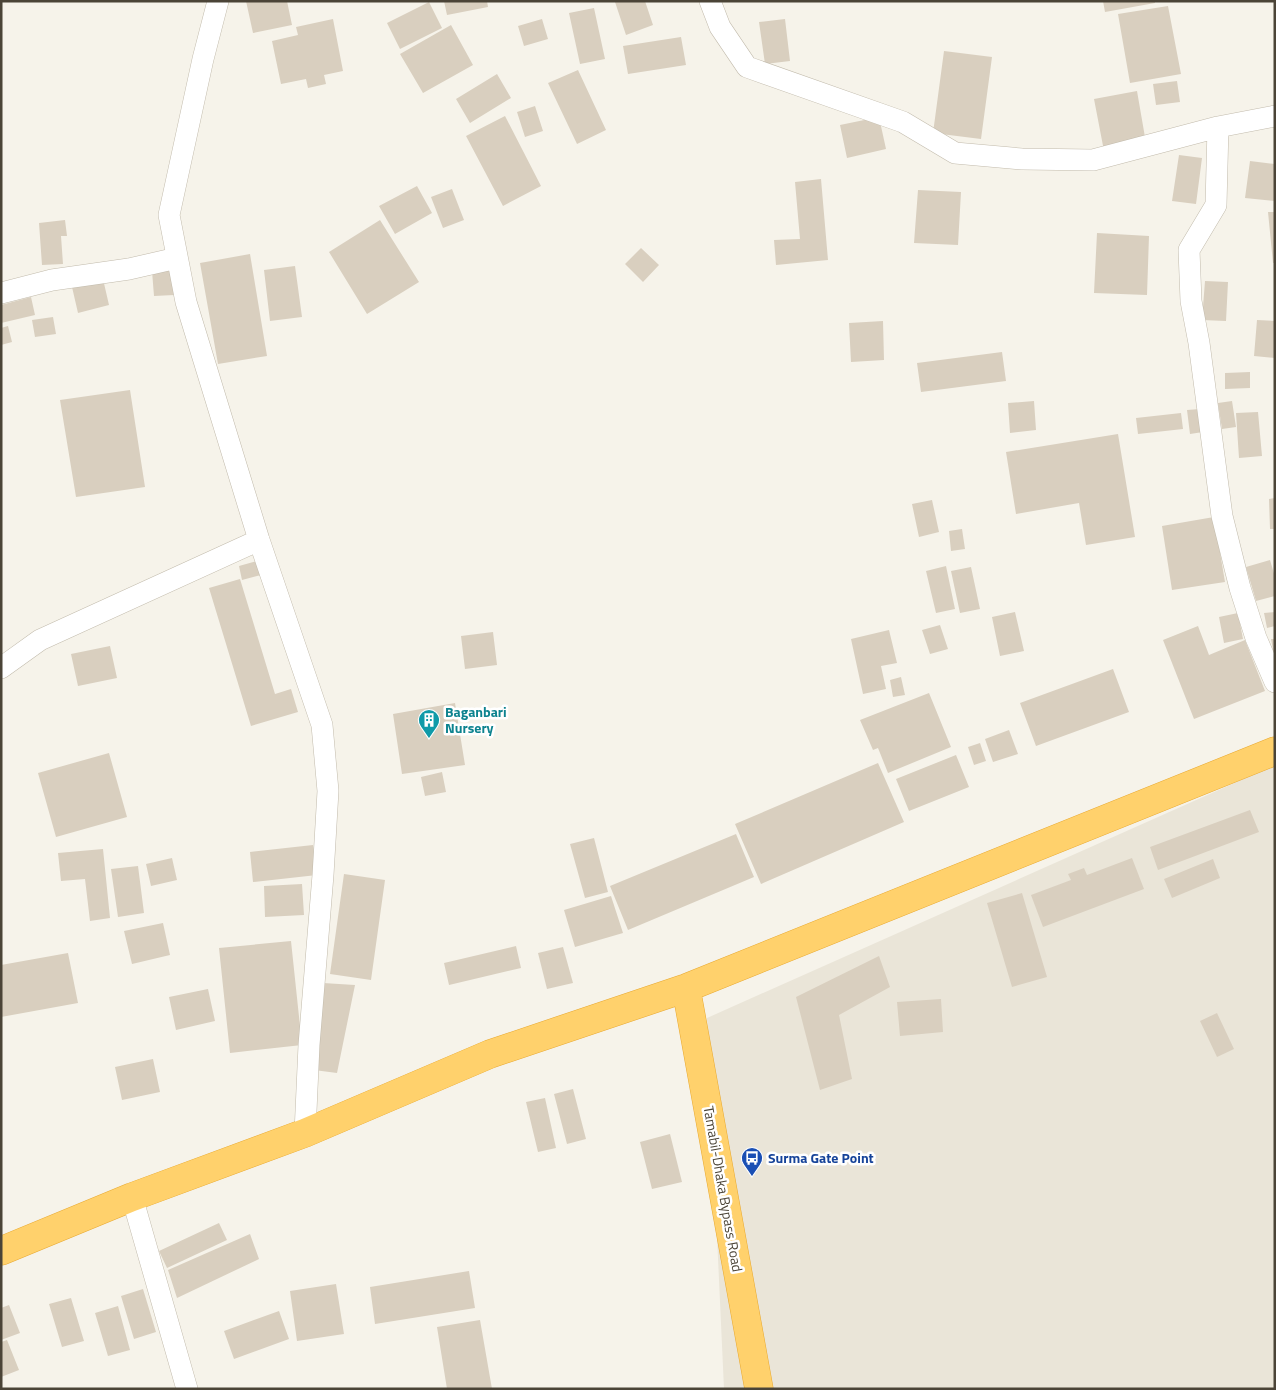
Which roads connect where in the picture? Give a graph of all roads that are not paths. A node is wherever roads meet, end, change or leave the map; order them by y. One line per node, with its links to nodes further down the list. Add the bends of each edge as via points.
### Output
1 (218, 1): 5 (street, via 170,215)
2 (710, 1): 4 (street, via 720,27 747,67 903,122 955,153 1022,159 1094,160)
3 (1275, 116): 4 (street)
4 (1218, 127): 9 (street, via 1216,205 1189,250 1191,302 1222,516 1240,588)
5 (178, 258): 6 (street, via 52,280); 7 (street, via 186,302)
6 (1, 294)
7 (260, 540): 8 (street, via 40,640); 12 (street, via 322,725 328,791)
8 (1, 668)
9 (1275, 682)
10 (1275, 751): 11 (highway)
11 (686, 988): 12 (highway, via 490,1054); 16 (highway, Tamabil-Dhaka Bypass Road)
12 (305, 1133): 13 (highway)
13 (132, 1197): 14 (highway); 15 (street)
14 (1, 1251)
15 (187, 1389)
16 (759, 1389)

